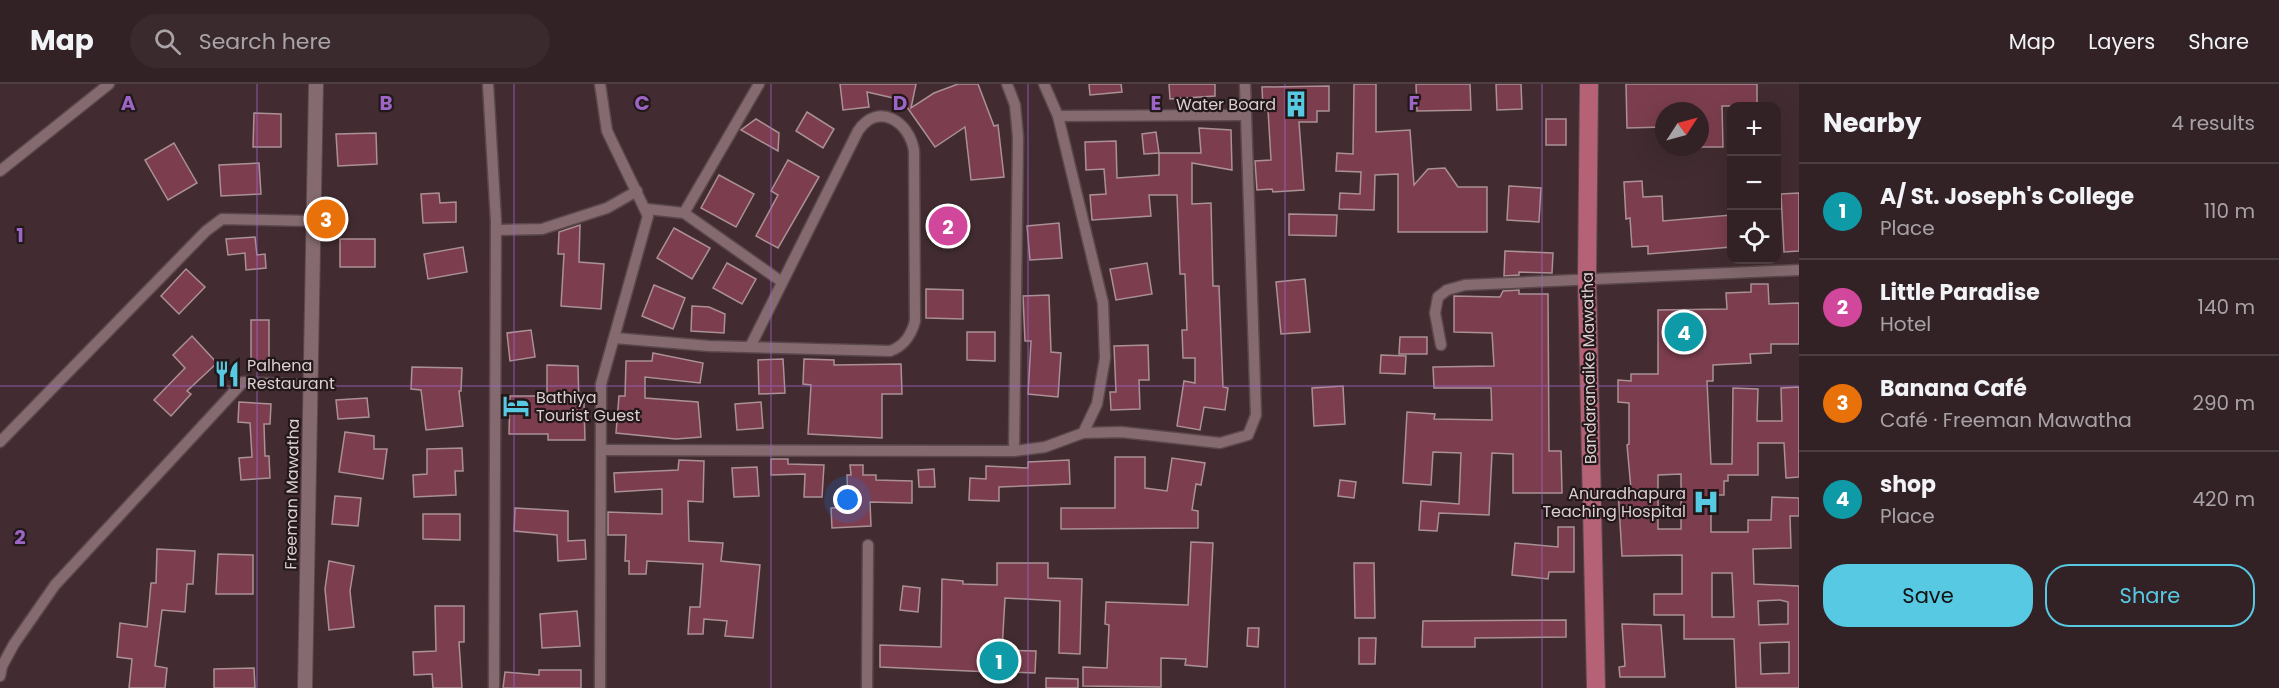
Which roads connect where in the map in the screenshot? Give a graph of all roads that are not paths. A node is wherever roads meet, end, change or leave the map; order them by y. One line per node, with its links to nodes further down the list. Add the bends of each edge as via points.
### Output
1 (109, 84): 12 (street)
2 (316, 84): 16 (street, Freeman Mawatha)
3 (488, 84): 17 (street)
4 (600, 84): 13 (street, via 607,131)
5 (759, 84): 15 (street)
6 (1007, 84): 28 (street, via 1015,105 1018,136)
7 (1044, 84): 11 (street)
8 (1245, 84): 10 (street)
9 (1589, 84): 19 (highway, Bandaranaike Mawatha)
10 (1244, 115): 11 (street); 25 (street, via 1256,415 1248,435 1220,443 1121,432)
11 (1058, 116): 25 (street, via 1103,303 1105,358 1097,404)
12 (0, 171)
13 (637, 191): 14 (street); 17 (street, via 608,208 542,229)
14 (647, 209): 15 (street); 21 (street, via 647,225)
15 (684, 213): 20 (street)
16 (313, 221): 24 (street, Freeman Mawatha); 26 (street, via 222,219)
17 (496, 230): 32 (street)
18 (1799, 270): 19 (street)
19 (1587, 280): 22 (street, via 1465,285 1447,290 1438,297 1435,313); 35 (highway, Bandaranaike Mawatha)
20 (782, 282): 23 (street); 23 (street, via 862,124 880,116 897,122 910,136 914,151 915,321 909,338 890,351)
21 (615, 338): 23 (street); 27 (street, via 601,384)
22 (1441, 345)
23 (750, 347)
24 (310, 385): 30 (street, via 243,382 55,585 14,644); 31 (street, Freeman Mawatha)
25 (1083, 433): 28 (street, via 1045,447)
26 (0, 442)
27 (601, 450): 28 (street); 33 (street)
28 (1014, 451)
29 (868, 545): 34 (street)
30 (0, 676)
31 (304, 688)
32 (494, 688)
33 (600, 688)
34 (867, 688)
35 (1596, 688)

